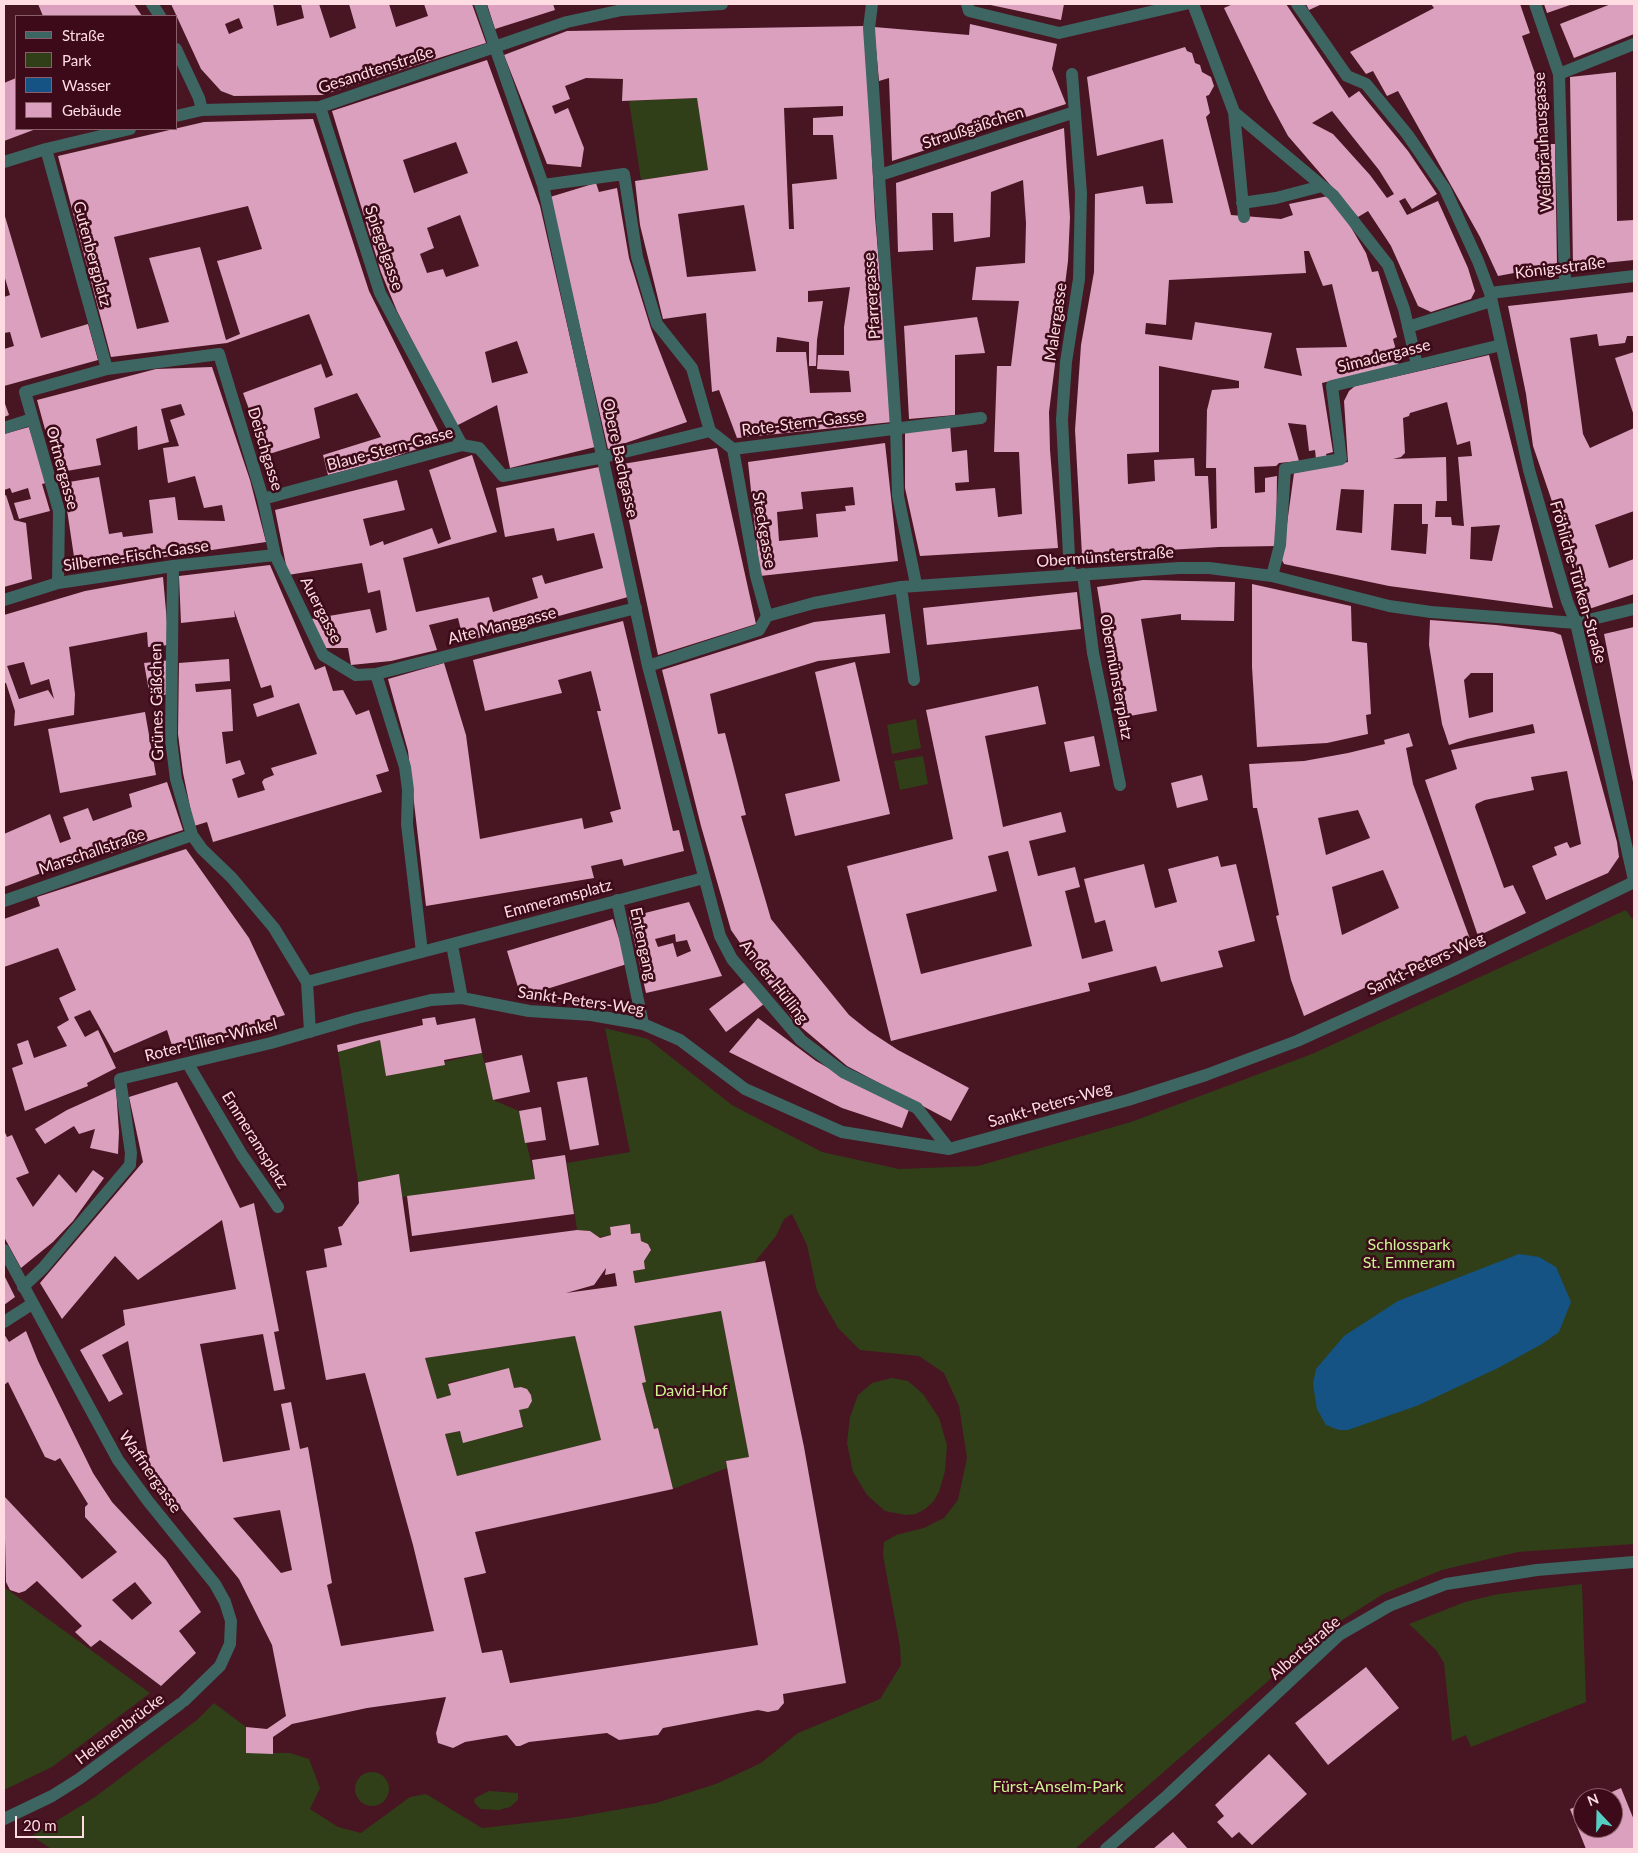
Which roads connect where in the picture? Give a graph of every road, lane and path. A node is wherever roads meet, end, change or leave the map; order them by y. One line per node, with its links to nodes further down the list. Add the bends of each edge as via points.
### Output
1 (152, 4): 11 (street)
2 (480, 4): 13 (street, Obere Bachgasse)
3 (722, 4): 10 (street, Gesandtenstraße)
4 (872, 4): 25 (street, Pfarrergasse, via 870,28)
5 (967, 4): 6 (street, via 969,11 1059,33)
6 (1184, 4)
7 (1193, 4): 20 (street)
8 (1297, 4): 32 (street, Fröhliche-Türken-Straße, via 1347,76 1366,84 1380,100 1445,189)
9 (1534, 4): 16 (street, Weißbräuhausgasse)
10 (622, 7): 13 (street, Gesandtenstraße)
11 (159, 15)
12 (1634, 44): 16 (street)
13 (494, 48): 17 (street, Gesandtenstraße); 26 (street, Obere Bachgasse)
14 (178, 53): 18 (street)
15 (1072, 74): 19 (street, Malergasse)
16 (1559, 74): 31 (street, Weißbräuhausgasse)
17 (320, 107): 18 (street, Gesandtenstraße); 42 (street, Spiegelgasse, via 380,293)
18 (202, 110): 21 (street, Gesandtenstraße)
19 (1075, 112): 25 (street, Straußgäßchen); 49 (street, Malergasse, via 1080,193 1079,279 1066,362 1062,420)
20 (1234, 112): 27 (street); 28 (street)
21 (178, 116)
22 (126, 130): 23 (street)
23 (46, 149): 24 (street); 36 (street, Gutenbergplatz)
24 (4, 162)
25 (880, 174): 40 (street, Pfarrergasse)
26 (543, 185): 41 (street, via 624,174 637,257 657,324 692,368); 44 (street, Obere Bachgasse)
27 (1322, 186): 28 (street); 33 (street, via 1388,265)
28 (1242, 203): 29 (street)
29 (1244, 217)
30 (1634, 276): 31 (street, Königsstraße)
31 (1565, 283): 32 (street, Königsstraße)
32 (1490, 297): 33 (street, Königsstraße); 34 (street, Fröhliche-Türken-Straße)
33 (1408, 327): 35 (street)
34 (1501, 345): 35 (street, Simadergasse); 58 (street, Fröhliche-Türken-Straße, via 1529,470)
35 (1417, 365): 50 (street, Simadergasse, via 1332,386 1341,459 1285,469 1280,545)
36 (107, 369): 38 (street, Ortnergasse, via 25,392); 45 (street, Deischgasse, via 219,354)
37 (981, 418): 40 (street, Rote-Stern-Gasse)
38 (32, 419): 39 (street); 51 (street, Ortnergasse, via 59,511)
39 (4, 428)
40 (896, 428): 43 (street, Rote-Stern-Gasse); 52 (street, Pfarrergasse, via 898,496)
41 (710, 431): 43 (street, Rote-Stern-Gasse); 44 (street)
42 (462, 446): 44 (street, Blaue-Stern-Gasse, via 478,448 503,476); 45 (street, Blaue-Stern-Gasse)
43 (733, 449): 57 (street, Steckgasse, via 756,576)
44 (604, 457): 55 (street, Obere Bachgasse)
45 (263, 499): 46 (street, Deischgasse)
46 (275, 554): 47 (street, Silberne-Fisch-Gasse); 60 (street, Auergasse, via 324,655 356,674)
47 (173, 566): 51 (street, Silberne-Fisch-Gasse); 64 (street, Grünes Gäßchen, via 171,740 176,779)
48 (1083, 574): 49 (street, Obermünsterstraße); 50 (street, Obermünsterstraße, via 1179,568); 62 (street, Obermünsterplatz, via 1093,653)
49 (1070, 576): 52 (street, Obermünsterstraße)
50 (1272, 576): 58 (street, Obermünsterstraße, via 1389,606)
51 (58, 583): 54 (street, Silberne-Fisch-Gasse)
52 (916, 584): 53 (street, Obermünsterstraße)
53 (901, 587): 57 (street, Obermünsterstraße, via 814,603); 61 (street)
54 (4, 600)
55 (636, 608): 59 (street, Obere Bachgasse); 60 (street, Alte Manggasse)
56 (1634, 609): 58 (street, Obermünsterstraße)
57 (767, 616): 59 (street, via 759,630)
58 (1576, 623): 63 (street, Fröhliche-Türken-Straße)
59 (648, 666): 65 (street, Obere Bachgasse)
60 (376, 674): 70 (street, via 405,767 407,824)
61 (914, 680)
62 (1120, 785)
63 (1629, 826): 66 (street, Fröhliche-Türken-Straße)
64 (192, 836): 68 (street, Marschallstraße); 71 (street, via 274,928)
65 (704, 878): 67 (street, Emmeramsplatz); 76 (street, An der Hülling, via 720,936 732,959 787,1027 844,1072 917,1108)
66 (1634, 881): 76 (street, Sankt-Peters-Weg, via 1451,971 1297,1041 1128,1100)
67 (617, 900): 69 (street, Emmeramsplatz); 73 (street, Entengang)
68 (4, 901)
69 (452, 945): 70 (street, Emmeramsplatz); 72 (street)
70 (422, 952): 71 (street, Emmeramsplatz)
71 (307, 982): 74 (street)
72 (462, 998): 73 (street, Sankt-Peters-Weg, via 529,1011 591,1015); 74 (street, Sankt-Peters-Weg, via 431,1000)
73 (643, 1024): 76 (street, Sankt-Peters-Weg, via 680,1040 745,1089 842,1132)
74 (310, 1032): 75 (street, Roter-Lilien-Winkel)
75 (188, 1064): 77 (street, Emmeramsplatz); 79 (street, Roter-Lilien-Winkel, via 120,1079 130,1165 43,1268)
76 (950, 1149)
77 (278, 1208)
78 (4, 1250): 79 (street, Waffnergasse)
79 (23, 1287): 80 (street, Waffnergasse)
80 (32, 1304): 81 (street); 83 (street, Waffnergasse, via 118,1460 215,1584 225,1602 231,1621 230,1644 220,1666)
81 (4, 1322)
82 (1634, 1562): 85 (street, Albertstraße, via 1537,1570 1446,1584 1389,1606 1339,1635)
83 (182, 1703): 84 (street, Helenenbrücke, via 80,1779 38,1804)
84 (4, 1819)
85 (1106, 1849)

